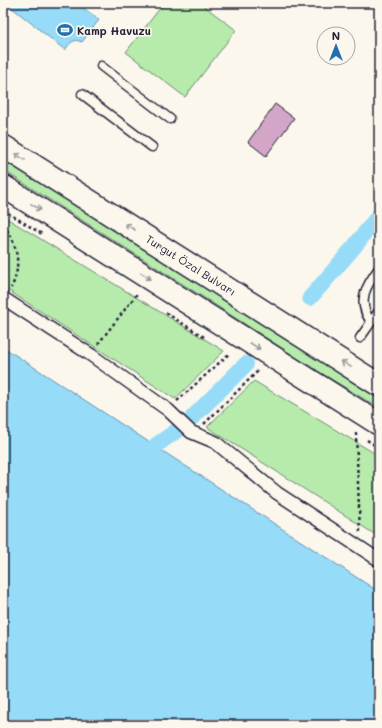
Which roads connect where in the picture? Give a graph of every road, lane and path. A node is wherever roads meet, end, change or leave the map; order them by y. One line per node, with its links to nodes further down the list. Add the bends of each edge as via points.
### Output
1 (101, 66): 3 (lane)
2 (82, 94): 5 (lane)
3 (170, 119)
4 (3, 146): 17 (highway, Turgut Özal Bulvarı, one-way to 4)
5 (152, 147)
6 (3, 186): 19 (highway, one-way to 19)
7 (3, 225): 10 (path, via 13,240 18,263 12,285)
8 (379, 268): 12 (lane, via 371,278 363,298 365,311)
9 (137, 294): 15 (path)
10 (4, 299): 15 (street)
11 (379, 311): 12 (lane)
12 (371, 322): 13 (lane)
13 (360, 338)
14 (230, 353): 18 (path)
15 (91, 354): 18 (street)
16 (258, 370): 21 (path)
17 (379, 385)
18 (168, 410): 21 (street)
19 (379, 424)
20 (356, 433): 22 (path)
21 (195, 434): 22 (street, via 215,442 277,493)
22 (361, 547): 23 (street)
23 (379, 560)

